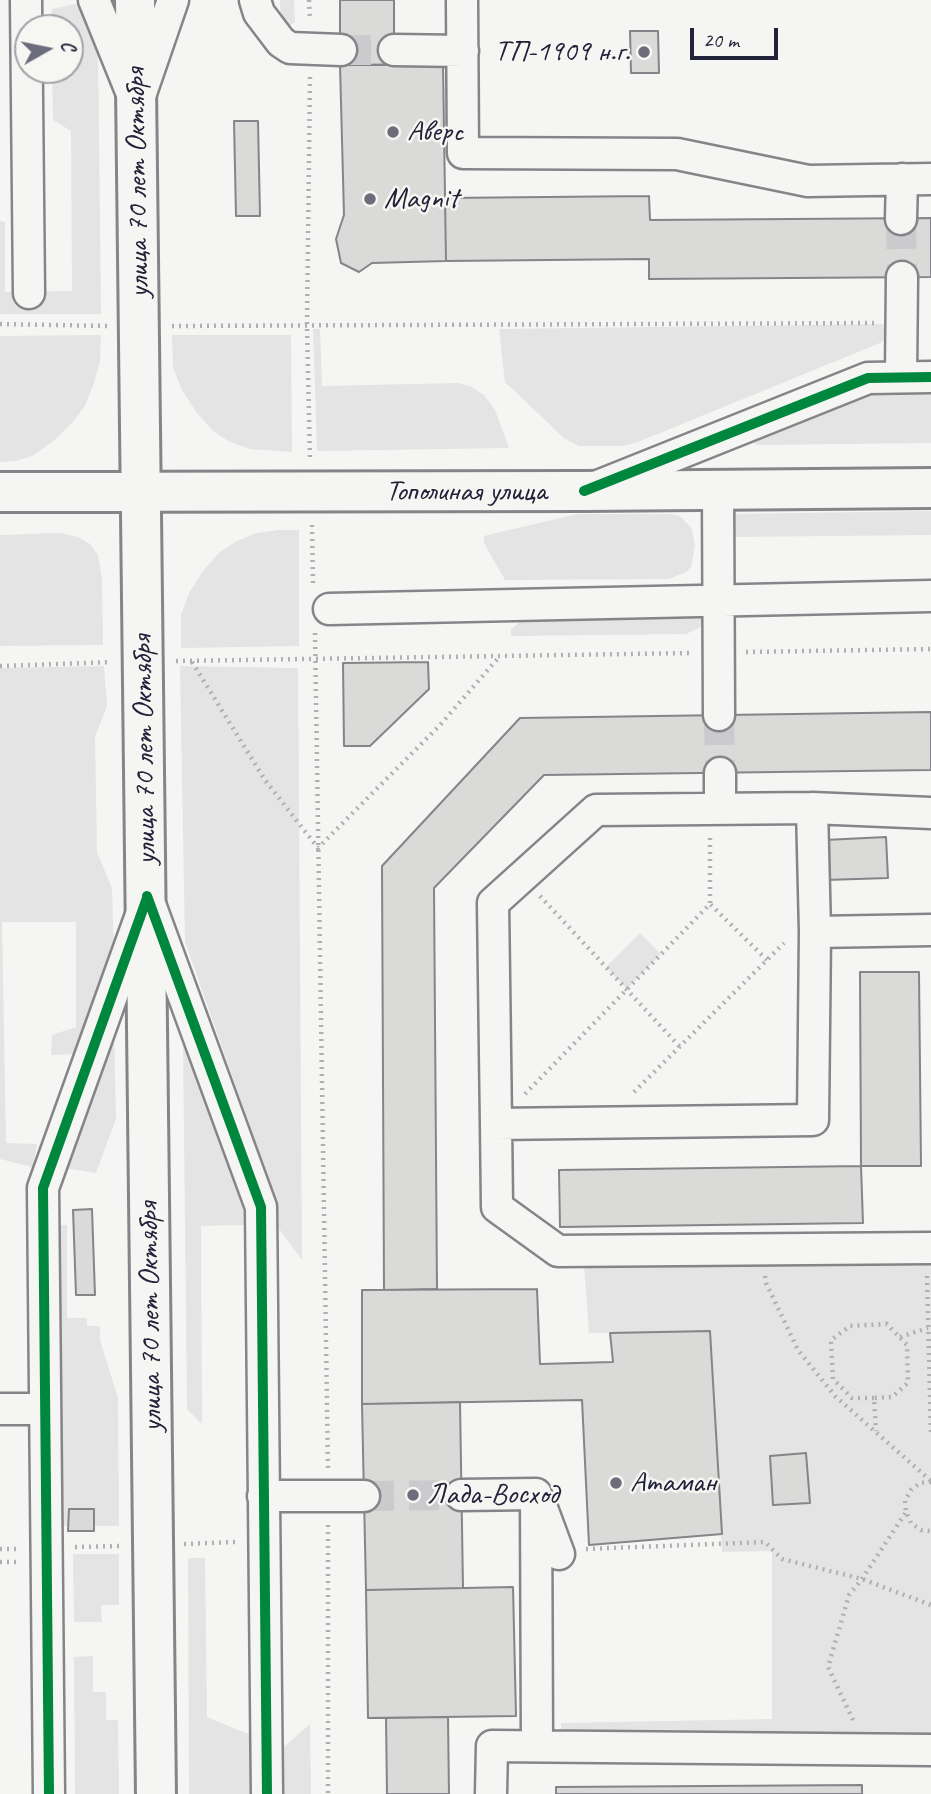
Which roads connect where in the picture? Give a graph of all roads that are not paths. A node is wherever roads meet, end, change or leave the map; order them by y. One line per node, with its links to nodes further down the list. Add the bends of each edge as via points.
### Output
1 (26, 0): 15 (street)
2 (94, 0): 10 (street)
3 (135, 0): 10 (main road, улица 70 лет Октября)
4 (173, 0): 10 (street)
5 (255, 0): 7 (street, via 259,13 290,48)
6 (462, 0): 9 (street)
7 (341, 50)
8 (394, 50): 9 (street)
9 (463, 51): 11 (street, via 463,153 677,154 808,181)
10 (137, 106): 20 (main road, улица 70 лет Октября)
11 (902, 179): 12 (street); 13 (street)
12 (931, 179)
13 (901, 219)
14 (902, 277): 16 (street)
15 (29, 293)
16 (901, 377): 17 (street); 21 (street, via 868,378)
17 (931, 377)
18 (931, 488): 19 (main road, Тополиная улица)
19 (718, 489): 21 (main road, Тополиная улица); 24 (street)
20 (142, 491): 21 (main road, Тополиная улица); 22 (main road, Тополиная улица); 31 (main road, улица 70 лет Октября)
21 (584, 491)
22 (0, 492)
23 (931, 596): 24 (street)
24 (718, 600): 25 (street); 26 (street)
25 (319, 611)
26 (719, 715)
27 (720, 773): 28 (street)
28 (715, 808): 29 (street); 34 (street, via 596,810 493,903)
29 (813, 808): 30 (street); 32 (street)
30 (931, 813)
31 (147, 897): 37 (street, via 43,1188); 40 (street, via 261,1207); 46 (main road, улица 70 лет Октября)
32 (815, 922): 33 (street); 34 (street, via 813,1120)
33 (931, 930)
34 (496, 1124): 35 (street, via 497,1207 558,1251)
35 (928, 1248)
36 (0, 1409): 37 (street)
37 (45, 1409): 45 (street)
38 (536, 1494): 39 (street); 42 (street); 43 (street)
39 (461, 1495)
40 (263, 1496): 41 (street); 47 (street)
41 (364, 1496)
42 (558, 1552)
43 (537, 1746): 44 (street); 48 (street, via 492,1745)
44 (931, 1749)
45 (49, 1794)
46 (156, 1794)
47 (267, 1794)
48 (491, 1794)

